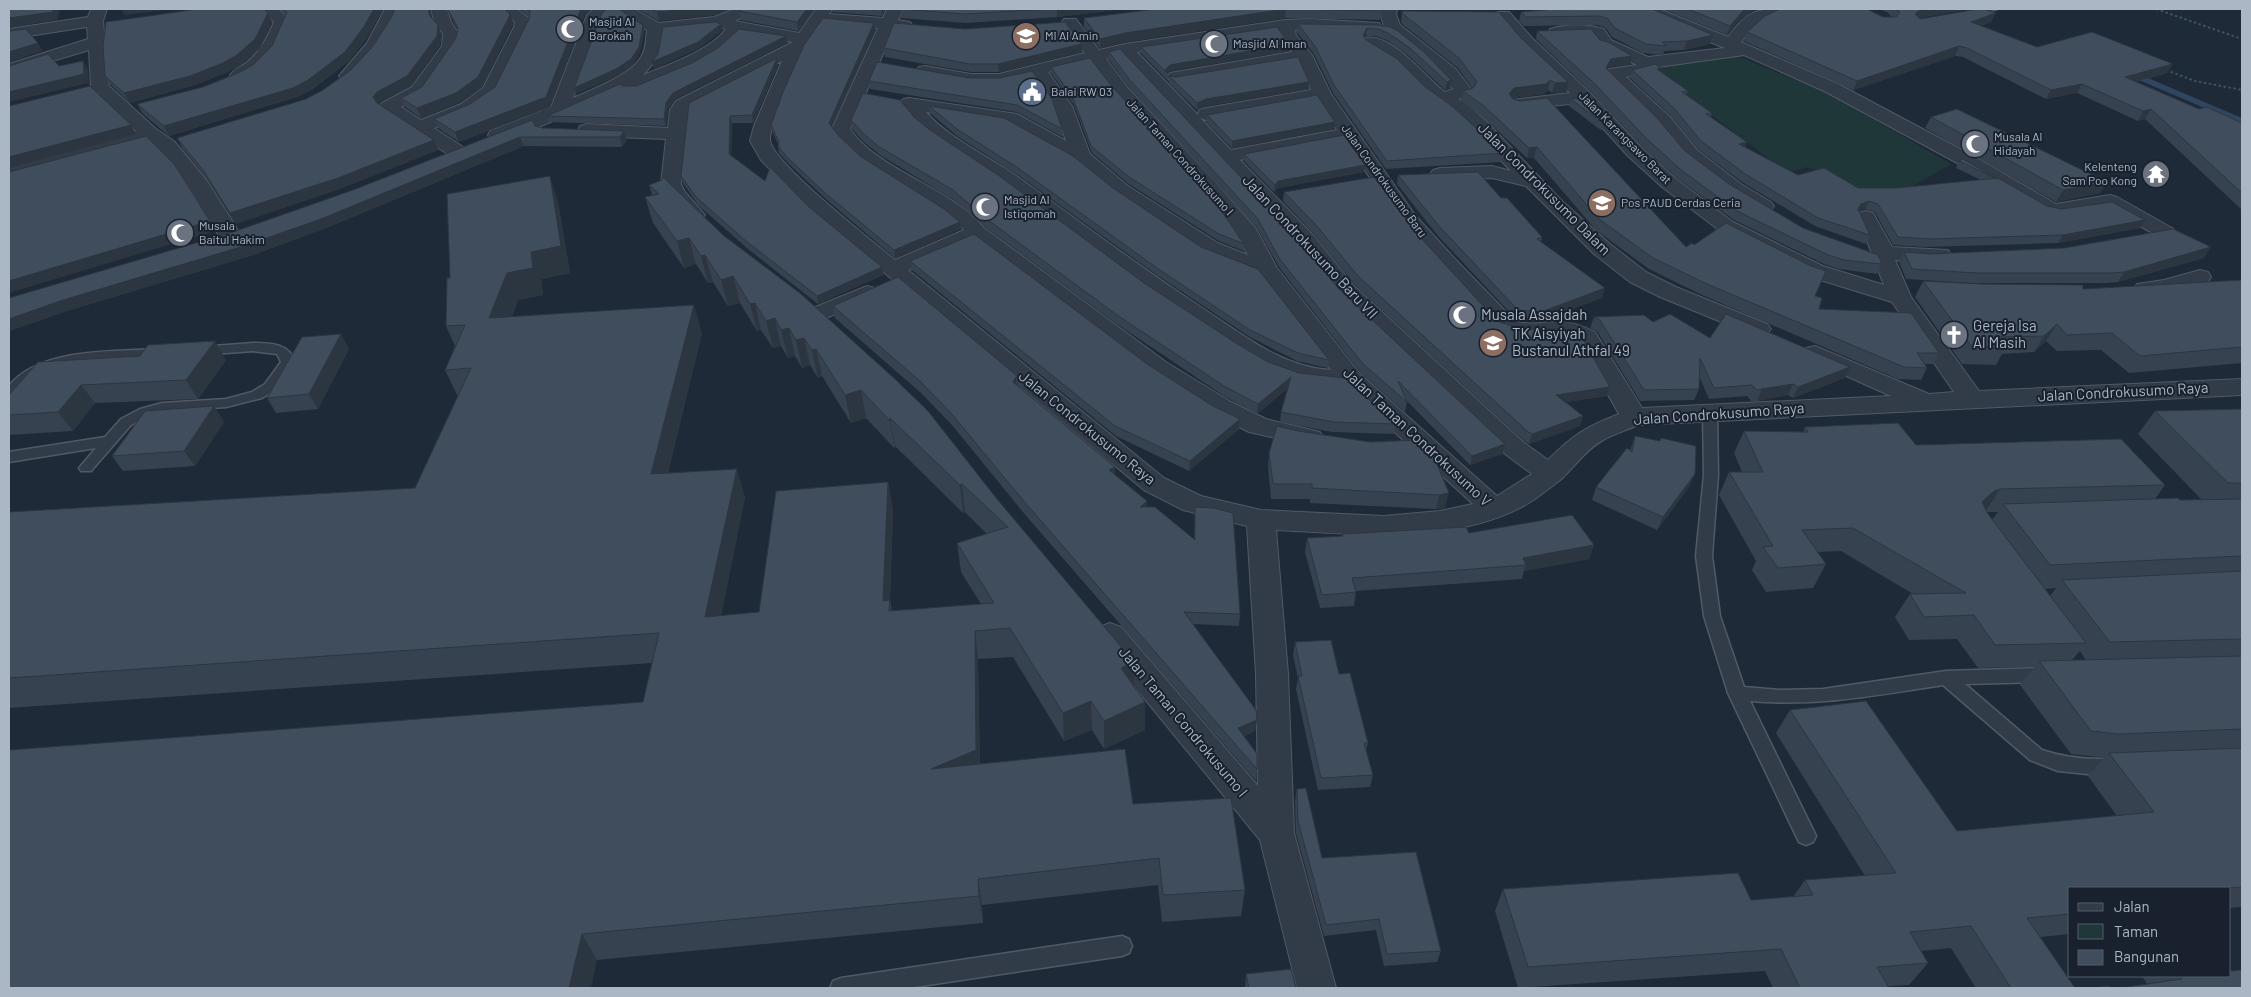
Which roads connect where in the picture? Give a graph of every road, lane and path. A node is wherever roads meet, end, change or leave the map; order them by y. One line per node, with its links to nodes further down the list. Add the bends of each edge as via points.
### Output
1 (271, 9): 43 (street, via 282,22 262,59 247,71)
2 (393, 9): 44 (street, via 363,61)
3 (439, 9): 54 (street, via 443,24 451,32 450,46 418,91 388,108)
4 (507, 9): 54 (street, via 523,20 522,26 491,91 473,105)
5 (605, 9): 53 (street, via 595,15)
6 (623, 9): 26 (street)
7 (746, 9): 19 (street, via 736,16)
8 (1647, 9): 31 (street)
9 (1780, 9): 31 (street, via 1751,18)
10 (1993, 9): 15 (lane)
11 (2156, 9): 28 (path)
12 (821, 14): 16 (street); 30 (street, Jalan Condrokusumo Raya)
13 (1406, 15): 17 (street)
14 (1483, 15): 18 (street)
15 (1961, 15)
16 (892, 16): 25 (street); 50 (street, via 881,63)
17 (1390, 17): 23 (street); 49 (street, via 1450,73 1464,92)
18 (1514, 20): 36 (street, via 1598,32 1605,43 1614,45 1635,60); 47 (street, Jalan Karangsawo Barat)
19 (717, 21): 24 (street); 26 (street)
20 (1071, 22): 34 (street, Jalan Taman Condrokusumo I)
21 (116, 23): 22 (street)
22 (97, 24): 27 (street); 40 (street); 57 (street, via 91,89 136,108)
23 (1285, 25): 32 (street); 33 (street, Jalan Condrokusumo Baru, via 1288,36)
24 (736, 27): 30 (street); 37 (street, via 725,41)
25 (916, 27)
26 (656, 28): 35 (street)
27 (9, 34)
28 (2242, 39)
29 (1372, 42): 49 (street, Jalan Condrokusumo Dalam, via 1402,60)
30 (800, 43): 56 (street, via 682,105); 73 (street, Jalan Condrokusumo Raya, via 763,126 760,140 768,156 820,209)
31 (1739, 47): 36 (street); 69 (street, via 1871,108 1998,177 2045,207 2056,210 2110,201 2165,232)
32 (1125, 49): 34 (street); 59 (street, Jalan Condrokusumo Baru VII)
33 (1304, 55): 42 (street); 46 (street, Jalan Condrokusumo Baru)
34 (1093, 56): 41 (street); 72 (street, Jalan Taman Condrokusumo I, via 1248,234)
35 (649, 60): 37 (street); 53 (street, via 641,70)
36 (1653, 63): 65 (street, via 1648,68 1615,73 1615,76 1663,121 1690,154 1734,188)
37 (675, 67): 53 (street, via 546,129)
38 (908, 68): 48 (street, via 971,78)
39 (2160, 68): 45 (path, via 2195,81)
40 (9, 69)
41 (1038, 70): 48 (street); 58 (street, via 1063,106)
42 (1176, 77)
43 (224, 80)
44 (333, 88)
45 (2242, 90)
46 (1322, 94): 52 (street); 55 (street, Jalan Condrokusumo Baru)
47 (1584, 97): 51 (street); 75 (street, Jalan Karangsawo Barat, via 1669,184 1726,226 1815,271)
48 (1005, 98): 50 (street); 58 (street)
49 (1442, 98): 63 (street, Jalan Condrokusumo Dalam, via 1462,109)
50 (883, 99): 67 (street, via 841,129 844,137 958,214); 80 (street, via 923,120 1160,291 1247,348 1277,365 1307,376)
51 (1518, 104)
52 (1206, 114)
53 (565, 123): 54 (street, via 463,149); 56 (street)
54 (420, 127)
55 (1350, 133): 59 (street); 86 (street, Jalan Condrokusumo Baru, via 1408,219 1508,326 1525,331 1563,327 1587,337)
56 (678, 134): 66 (street, via 672,188)
57 (164, 139): 60 (street); 62 (street); 68 (street, via 200,185)
58 (1081, 157): 72 (street, via 1121,190 1210,248)
59 (1225, 157): 93 (street, Jalan Condrokusumo Baru VII, via 1306,241 1346,291 1494,430)
60 (9, 170)
61 (1425, 175): 63 (street, via 1492,172)
62 (9, 176)
63 (1535, 182): 84 (street, Jalan Condrokusumo Dalam, via 1602,249 1638,277)
64 (1866, 217): 71 (street, via 1879,240)
65 (1784, 218)
66 (711, 229)
67 (977, 232): 73 (street); 88 (street, via 1157,367 1222,408 1258,426)
68 (230, 235)
69 (2134, 238)
70 (1958, 254): 71 (street)
71 (1877, 255): 75 (street)
72 (1267, 270): 80 (street, Jalan Taman Condrokusumo V)
73 (898, 273): 77 (street, via 808,309); 95 (street, Jalan Condrokusumo Raya, via 1154,484 1193,503)
74 (2200, 277): 76 (street, via 2166,288)
75 (1904, 291): 83 (street)
76 (2123, 291)
77 (837, 334)
78 (189, 352): 87 (lane, via 268,347 280,350 288,362 270,388 257,395 226,403 162,407 145,412 126,422)
79 (170, 353): 82 (lane, via 91,357 52,364 23,378)
80 (1351, 379): 89 (street, Jalan Taman Condrokusumo V)
81 (2242, 387): 83 (street, Jalan Condrokusumo Raya)
82 (9, 396)
83 (1972, 400): 84 (street, Jalan Condrokusumo Raya)
84 (1928, 403): 85 (street, Jalan Condrokusumo Raya)
85 (1710, 414): 86 (street, Jalan Condrokusumo Raya); 99 (lane, via 1711,475 1704,556 1712,616)
86 (1634, 417): 93 (street, Jalan Condrokusumo Raya, via 1594,434)
87 (108, 441): 91 (lane); 92 (lane)
88 (1332, 441)
89 (1421, 444): 90 (street); 94 (street, Jalan Taman Condrokusumo V)
90 (1394, 445)
91 (9, 457)
92 (86, 468)
93 (1550, 474): 94 (street, Jalan Condrokusumo Raya, via 1524,494)
94 (1495, 509): 95 (street, Jalan Condrokusumo Raya, via 1440,521 1384,526)
95 (1261, 520): 101 (street, via 1272,674)
96 (1090, 612): 101 (street, Jalan Taman Condrokusumo I)
97 (2065, 675): 98 (lane)
98 (1946, 678): 99 (lane, via 1823,696); 100 (lane, via 2036,755 2058,763 2097,767)
99 (1737, 693): 102 (lane)
100 (2136, 765)
101 (1276, 834): 106 (street)
102 (1806, 836)
103 (1122, 946): 104 (lane)
104 (942, 981): 105 (lane)
105 (842, 988)
106 (1316, 988)

